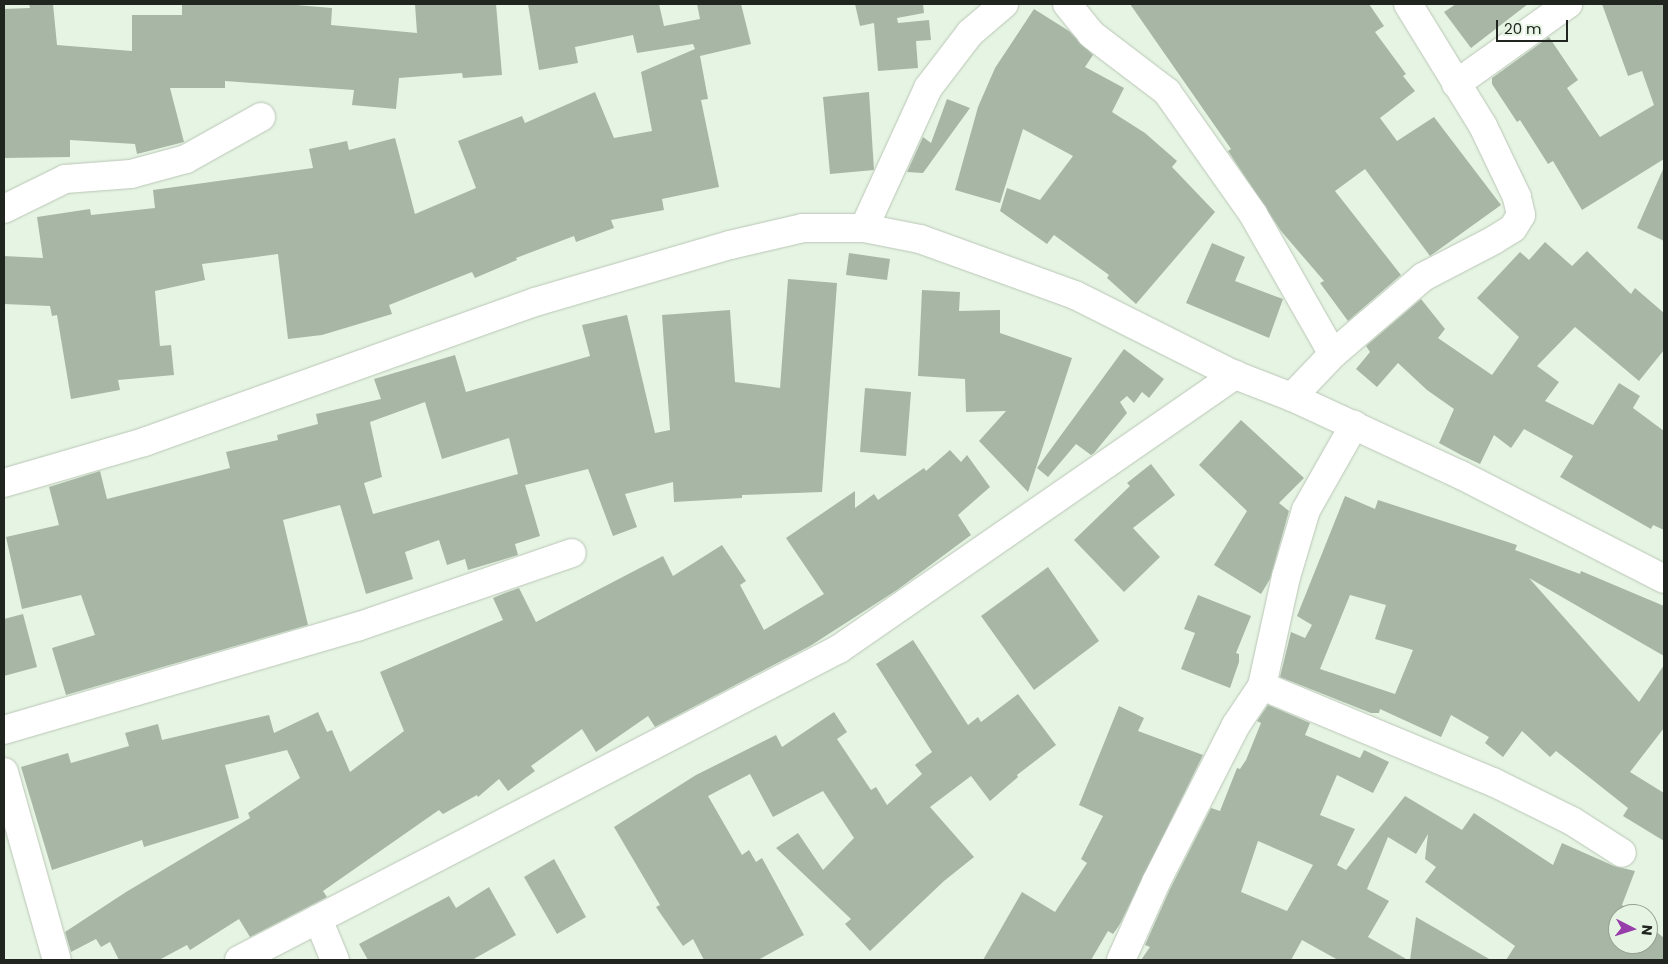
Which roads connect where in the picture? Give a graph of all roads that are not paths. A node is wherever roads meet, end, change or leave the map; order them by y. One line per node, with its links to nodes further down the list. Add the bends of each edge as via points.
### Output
1 (1004, 4): 8 (street, via 970,34 928,88)
2 (1067, 4): 9 (street, via 1091,34 1167,92 1252,214)
3 (1408, 4): 5 (street)
4 (1568, 4): 5 (street)
5 (1456, 84): 9 (street, via 1487,135 1517,197 1521,215 1513,228 1494,240 1424,276)
6 (261, 117): 7 (street, via 186,159 130,174 65,179)
7 (4, 209)
8 (864, 228): 10 (street, via 920,239 1075,295); 13 (street, via 803,228 544,299 144,442)
9 (1333, 354): 11 (street)
10 (1235, 375): 11 (street); 20 (street, via 839,649)
11 (1292, 397): 12 (street)
12 (1354, 426): 15 (street, via 1461,475); 16 (street, via 1306,510 1286,577)
13 (4, 482)
14 (572, 553): 17 (street, via 348,629)
15 (1664, 579)
16 (1262, 686): 19 (street, via 1493,782 1572,821); 24 (street, via 1236,725 1156,882)
17 (4, 730)
18 (4, 772): 21 (street)
19 (1622, 853)
20 (318, 919): 22 (street); 23 (street)
21 (57, 960)
22 (239, 960)
23 (335, 960)
24 (1121, 960)

